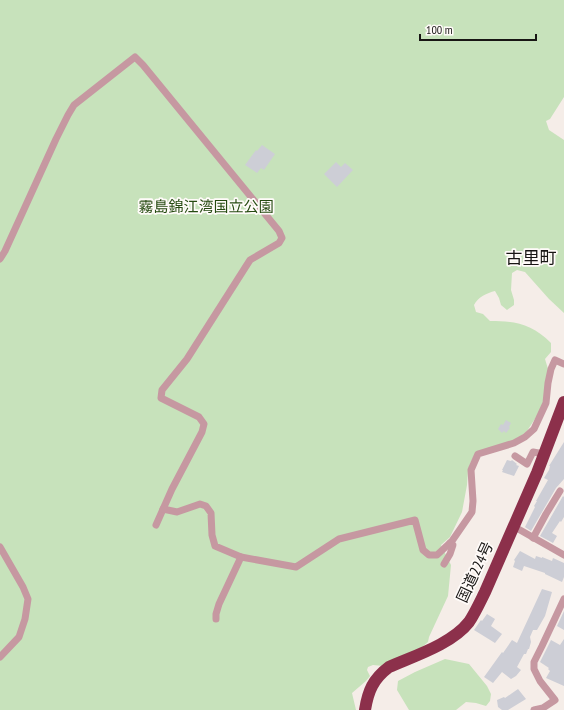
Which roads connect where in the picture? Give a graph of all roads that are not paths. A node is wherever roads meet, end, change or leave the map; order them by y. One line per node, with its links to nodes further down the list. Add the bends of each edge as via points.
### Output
1 (0, 259): 8 (street, via 74,105 135,57 279,232 282,238 279,243 250,260 186,360 162,390 161,398 199,417 204,424)
2 (563, 361): 12 (street, via 555,360 551,369 546,403 534,429 514,444 478,454 471,470 472,512)
3 (564, 402): 4 (highway, 国道224号)
4 (561, 420): 5 (highway, 国道224号)
5 (544, 454): 6 (street, via 533,452 527,464); 10 (highway, 国道224号)
6 (515, 456)
7 (560, 492): 11 (street)
8 (163, 508): 9 (street); 15 (street, via 177,512 200,504 206,506 211,512 212,534 216,546)
9 (156, 525)
10 (513, 526): 11 (street); 20 (highway, 国道224号, via 478,608 468,622 445,642 383,671 370,687)
11 (534, 538): 14 (street)
12 (450, 542): 15 (street, via 437,555 429,555 423,550 414,520 339,539 296,567); 16 (street, via 453,545)
13 (0, 547): 19 (street, via 28,599 19,637)
14 (564, 555)
15 (241, 557): 18 (street, via 219,604)
16 (444, 564)
17 (564, 599): 21 (street, via 534,662 534,669 540,681 555,700 543,708)
18 (216, 619)
19 (0, 657)
20 (365, 710)
21 (534, 710)

